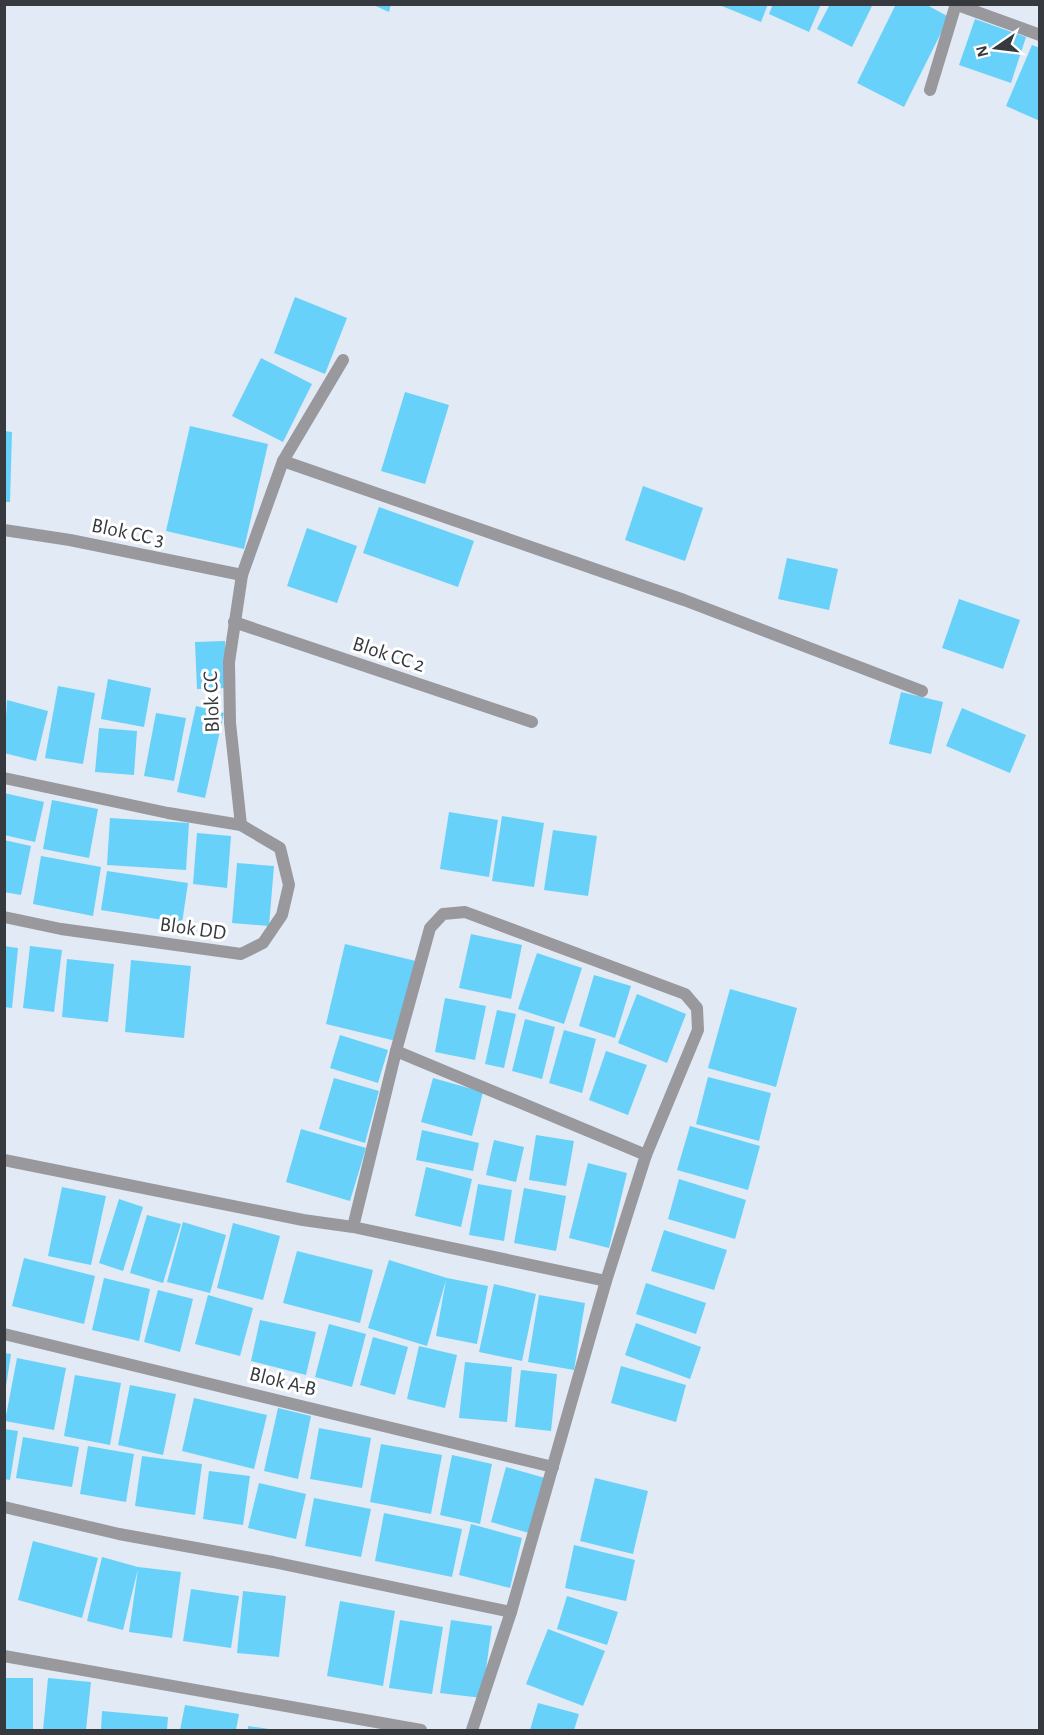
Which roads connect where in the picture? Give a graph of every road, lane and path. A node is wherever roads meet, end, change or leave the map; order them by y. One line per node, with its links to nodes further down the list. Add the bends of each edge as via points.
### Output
1 (955, 5): 2 (street); 3 (street)
2 (1040, 35)
3 (930, 90)
4 (343, 360): 5 (street, Blok CC)
5 (283, 461): 7 (street, Blok CC); 9 (street, via 684,600)
6 (4, 530): 7 (street, Blok CC 3)
7 (243, 575): 8 (street, Blok CC)
8 (234, 622): 10 (street, Blok CC 2); 12 (street, Blok CC, via 229,662 230,723)
9 (922, 691)
10 (532, 722)
11 (4, 778): 12 (street)
12 (241, 825): 13 (street, Blok DD, via 280,848 289,885 282,915 263,943 241,954 61,929)
13 (4, 917)
14 (396, 1051): 15 (street); 15 (street, via 430,928 444,914 465,912 686,994 697,1008 698,1030); 17 (street)
15 (646, 1155): 18 (street)
16 (4, 1160): 17 (street)
17 (353, 1227): 18 (street)
18 (606, 1281): 20 (street)
19 (4, 1334): 20 (street, Blok A-B)
20 (553, 1467): 22 (street)
21 (4, 1507): 22 (street, via 119,1534)
22 (511, 1612): 25 (street)
23 (4, 1656): 24 (street)
24 (421, 1731)
25 (472, 1731)

